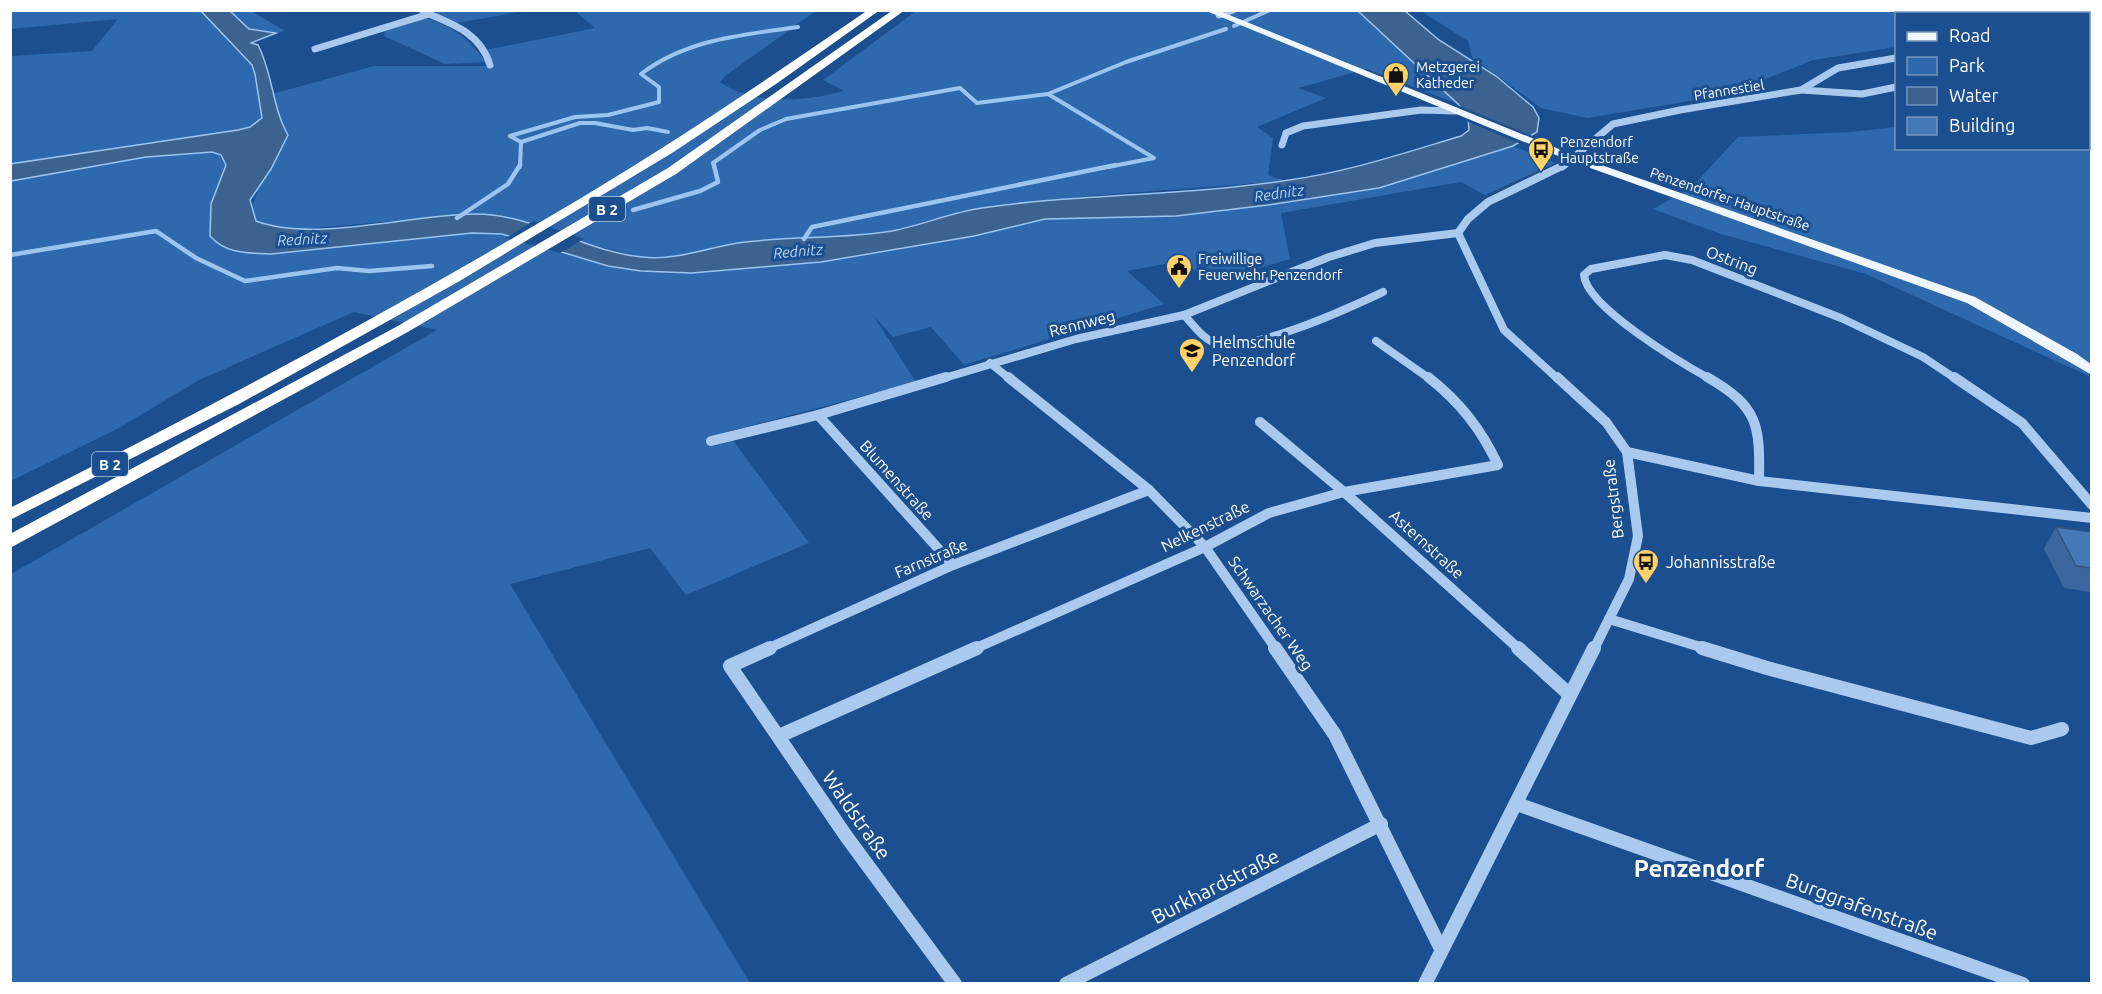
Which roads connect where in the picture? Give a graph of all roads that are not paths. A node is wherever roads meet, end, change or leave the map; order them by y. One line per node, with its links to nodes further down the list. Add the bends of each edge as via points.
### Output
1 (422, 10): 6 (street)
2 (876, 10): 30 (highway, B 2, via 786,75 645,166 376,324)
3 (900, 10): 32 (highway, B 2, via 672,171 401,330)
4 (1208, 10): 7 (main road, Penzendorfer Hauptstraße)
5 (1233, 10): 7 (street)
6 (429, 14): 8 (street); 10 (street, via 472,36 488,53)
7 (1219, 15): 13 (main road, Penzendorfer Hauptstraße)
8 (315, 49)
9 (1895, 58): 12 (street, Pfannestiel, via 1838,68)
10 (490, 66)
11 (1895, 87): 12 (street, via 1862,94)
12 (1801, 90): 15 (street, Pfannestiel, via 1613,124)
13 (1455, 111): 14 (street, via 1421,110 1303,126 1286,134); 15 (main road, Penzendorfer Hauptstraße)
14 (1282, 145)
15 (1572, 158): 16 (street, via 1561,168 1488,202); 21 (main road, Penzendorfer Hauptstraße, via 1971,300)
16 (1458, 233): 18 (street, Rennweg, via 1376,243 1329,257); 25 (street, Bergstraße, via 1504,330 1606,422)
17 (1383, 292): 18 (street, via 1322,319 1228,345 1212,341)
18 (1184, 315): 20 (street, Rennweg)
19 (1376, 340): 28 (street, Nelkenstraße, via 1451,398 1478,426 1498,465)
20 (990, 363): 22 (street, Rennweg); 27 (street, Schwarzacher Weg)
21 (2091, 371)
22 (818, 414): 24 (street, Rennweg); 34 (street, Blumenstraße)
23 (1260, 422): 28 (street, Asternstraße)
24 (711, 441)
25 (1627, 452): 26 (street); 35 (street, Bergstraße, via 1638,536 1629,579)
26 (1759, 481): 29 (street, Ostring, via 1758,429 1752,414 1742,402 1674,360 1614,314 1586,284 1584,275 1591,269 1665,255 1692,260 1841,318 1923,357 2022,423); 31 (street)
27 (1149, 490): 33 (street, Schwarzacher Weg); 34 (street, Farnstraße)
28 (1344, 492): 33 (street, Nelkenstraße, via 1269,513); 37 (street, Asternstraße)
29 (2091, 505)
30 (10, 515)
31 (2091, 518)
32 (10, 542)
33 (1204, 547): 39 (street, Nelkenstraße); 41 (street, Schwarzacher Weg, via 1335,735)
34 (953, 565): 36 (street, Farnstraße)
35 (1610, 619): 37 (street, Bergstraße); 38 (street, via 1788,674 2031,738)
36 (730, 666): 39 (street, Waldstraße)
37 (1570, 695): 40 (street, Bergstraße)
38 (2062, 729)
39 (779, 736): 44 (street, Waldstraße, via 846,836)
40 (1517, 804): 42 (street, Bergstraße); 43 (street, Burggrafenstraße)
41 (1381, 824): 42 (street, Schwarzacher Weg); 45 (street, Burkhardstraße)
42 (1441, 949): 46 (street, Bergstraße)
43 (2017, 983)
44 (955, 984)
45 (1066, 984)
46 (1425, 984)

